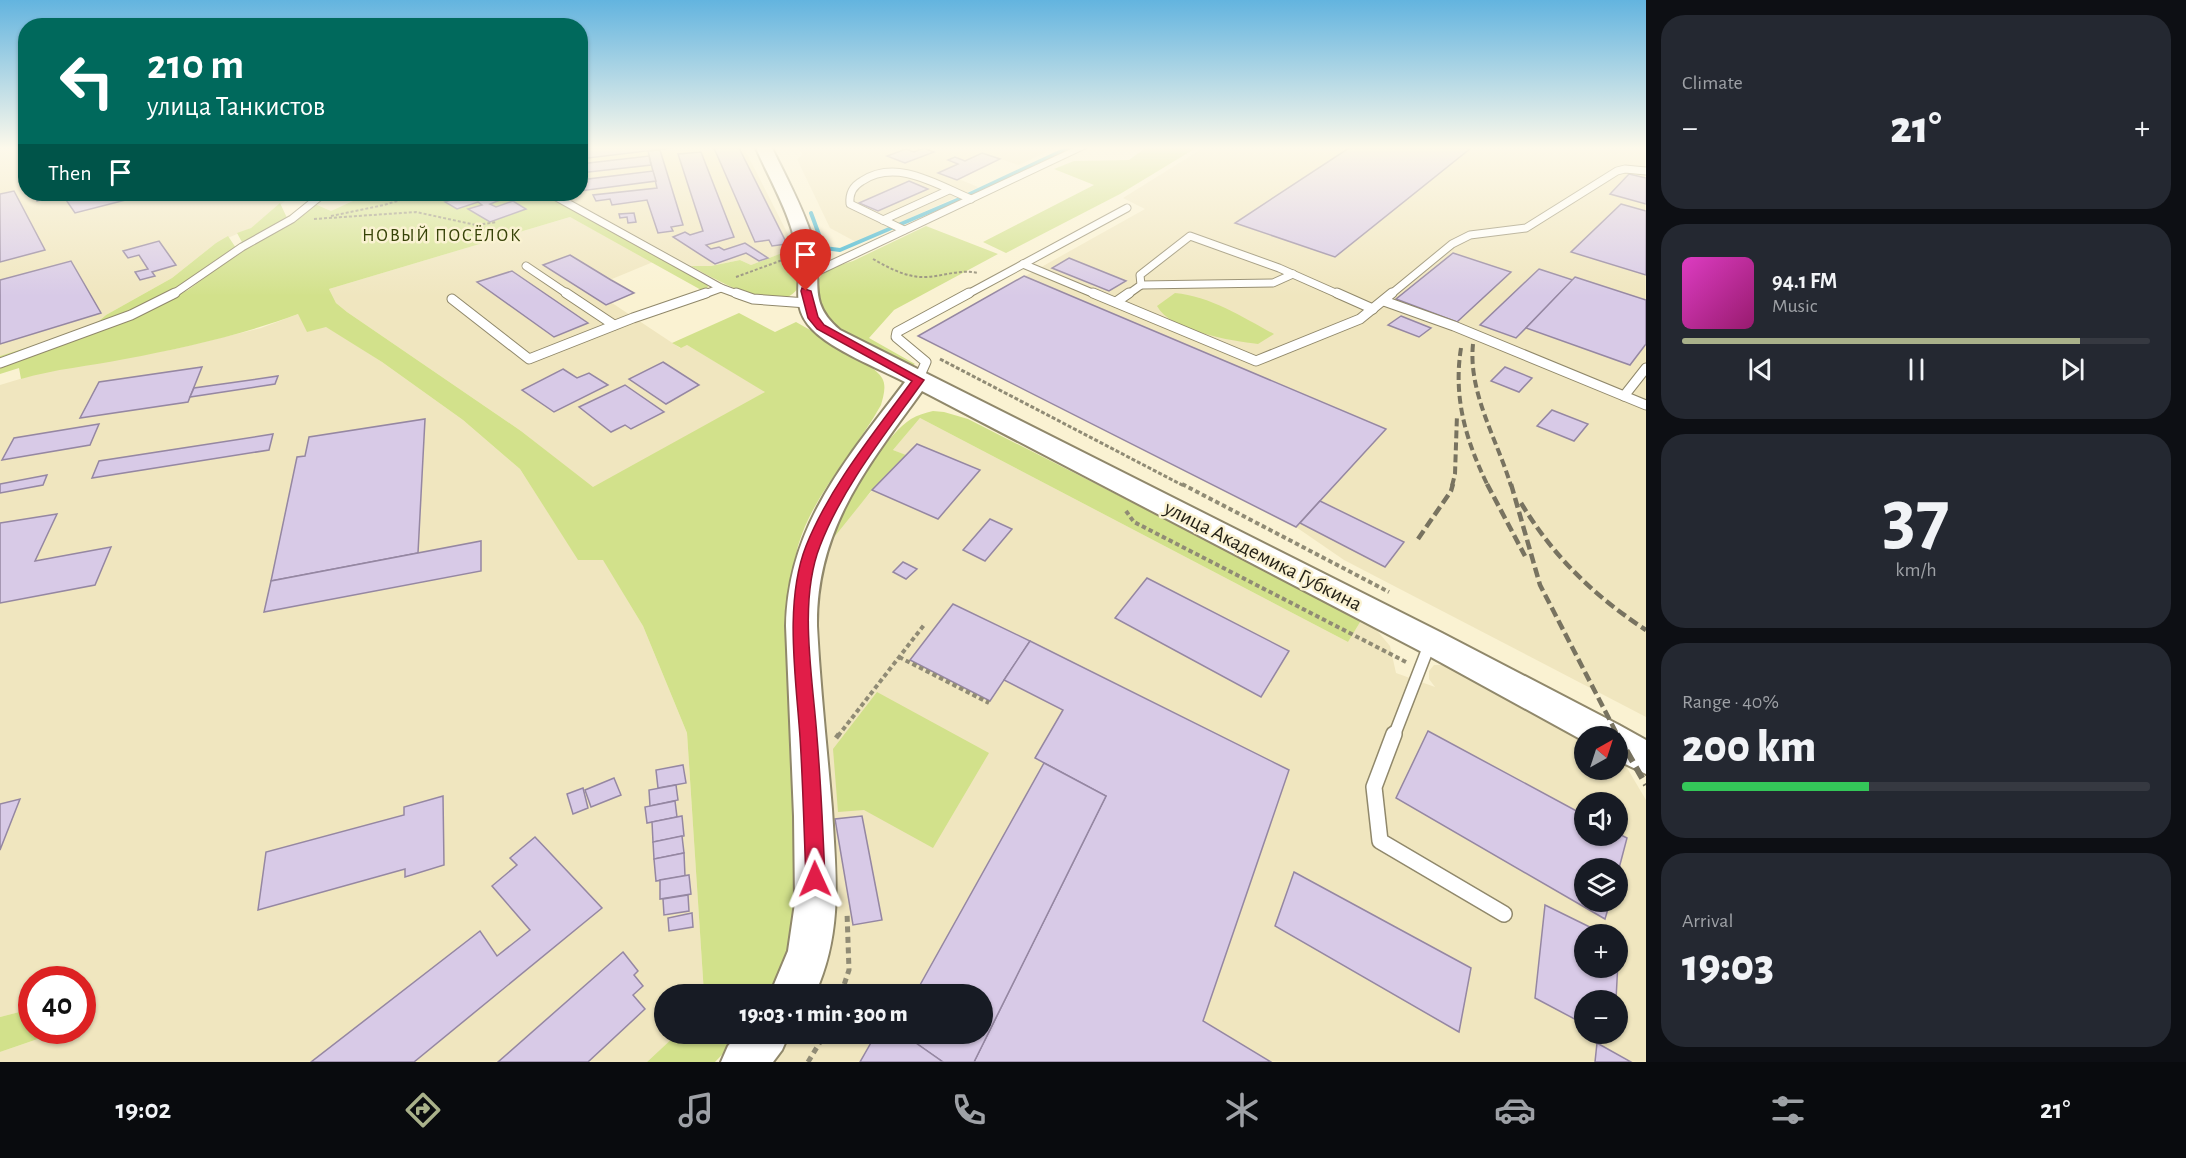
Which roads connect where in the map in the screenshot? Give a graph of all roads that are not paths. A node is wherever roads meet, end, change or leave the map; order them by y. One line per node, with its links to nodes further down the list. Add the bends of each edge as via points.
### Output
1 (786, 198): 15 (street, via 807,249)
2 (850, 198): 11 (lane, via 849,202)
3 (932, 198): 11 (lane)
4 (967, 198): 7 (lane)
5 (974, 198): 7 (street)
6 (1575, 198): 20 (lane, via 1526,228 1470,235 1452,244)
7 (971, 199): 12 (street)
8 (314, 201): 25 (lane, via 183,289 94,330)
9 (564, 201): 18 (lane)
10 (1127, 208): 13 (lane)
11 (883, 220): 12 (lane)
12 (904, 230): 15 (street)
13 (1023, 264): 21 (lane); 27 (lane, via 897,332 896,337 926,362)
14 (526, 266): 24 (lane)
15 (809, 274): 22 (street)
16 (1293, 274): 17 (lane, via 1273,283); 17 (lane, via 1190,236 1140,275); 23 (lane)
17 (1141, 285): 21 (lane)
18 (720, 288): 22 (lane, via 776,303); 24 (lane)
19 (452, 300): 24 (lane, via 528,359)
20 (1384, 301): 23 (lane); 28 (lane)
21 (1116, 302): 23 (lane, via 1256,361 1360,319)
22 (807, 303): 27 (street, улица Академика Губкина, via 813,318 832,335)
23 (1373, 309)
24 (614, 325)
25 (0, 363)
26 (1646, 368): 28 (lane)
27 (918, 380): 30 (street, улица Академика Губкина); 35 (street, via 832,506 806,569 802,635 815,914 811,945)
28 (1624, 396): 29 (lane)
29 (1646, 405)
30 (1431, 642): 31 (street, улица Академика Губкина); 34 (lane, via 1374,787 1380,841)
31 (1588, 726)
32 (1628, 748): 33 (street)
33 (1646, 758)
34 (1504, 914)
35 (797, 984)
36 (758, 1044): 37 (street)
37 (744, 1062)

